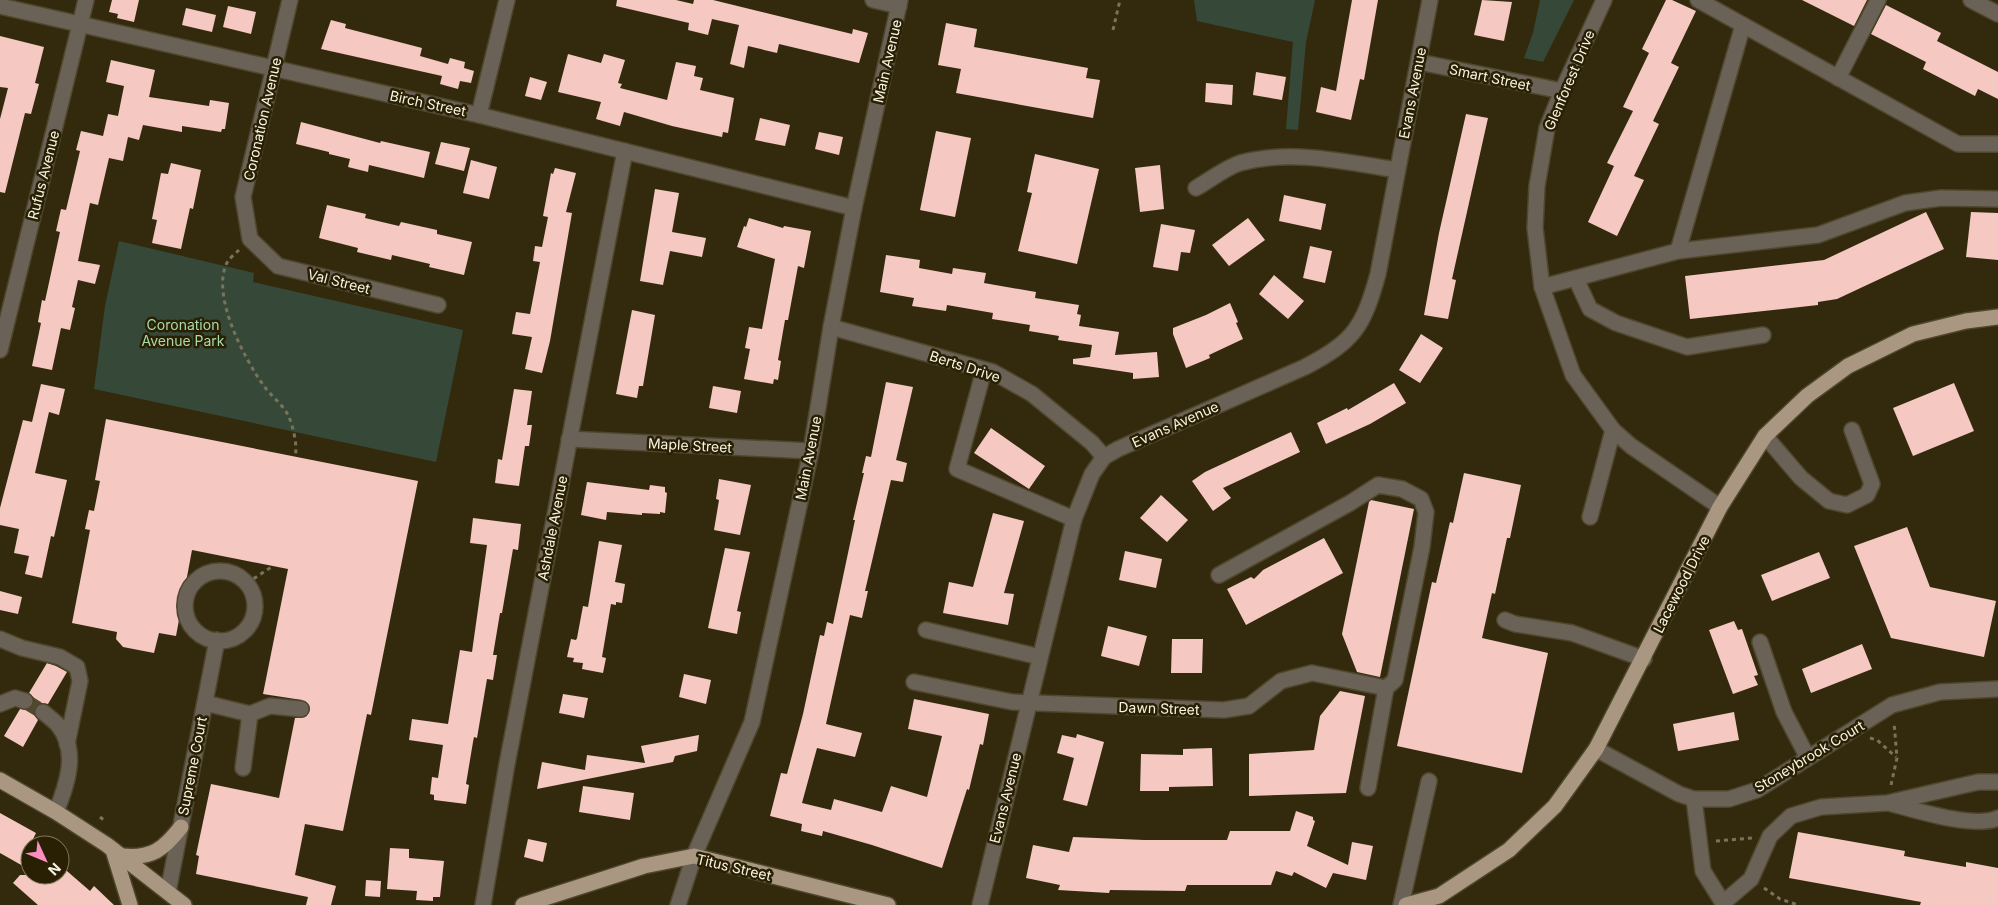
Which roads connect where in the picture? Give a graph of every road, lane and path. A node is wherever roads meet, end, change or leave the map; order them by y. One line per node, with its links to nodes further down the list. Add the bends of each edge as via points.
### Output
1 (86, 0): 14 (street, Rufus Avenue)
2 (290, 0): 18 (street, Coronation Avenue)
3 (507, 0): 21 (street)
4 (873, 0): 11 (street)
5 (1120, 0): 16 (path)
6 (1430, 0): 17 (street, Evans Avenue)
7 (1604, 0): 20 (street, Glenforest Drive)
8 (1698, 0): 15 (street)
9 (1878, 0): 19 (street)
10 (1971, 0): 13 (street)
11 (899, 3): 27 (street, Main Avenue)
12 (0, 6): 14 (street, Birch Street)
13 (1998, 14)
14 (80, 25): 18 (street, Birch Street); 36 (street, Rufus Avenue)
15 (1743, 25): 19 (street); 29 (street)
16 (1113, 30)
17 (1419, 62): 20 (street, Smart Street); 24 (street, Evans Avenue)
18 (273, 69): 21 (street, Birch Street); 28 (street, Coronation Avenue, via 244,197)
19 (1838, 78): 22 (street, via 1958,144)
20 (1562, 92): 31 (street, Glenforest Drive, via 1547,128 1537,186 1535,228)
21 (479, 115): 23 (street, Birch Street)
22 (1998, 144)
23 (625, 151): 27 (street, Birch Street); 41 (street, Ashdale Avenue)
24 (1397, 170): 25 (street, via 1274,156 1238,164); 44 (street, Evans Avenue, via 1370,303 1348,340 1305,367)
25 (1196, 188)
26 (1998, 199): 29 (street, via 1941,198 1905,202 1818,235)
27 (854, 208): 34 (street, Main Avenue)
28 (250, 239): 32 (street, Val Street, via 278,266); 43 (path, via 228,261 224,277 226,308 248,361 288,415 297,449)
29 (1678, 251): 30 (street)
30 (1576, 279): 31 (street); 35 (street, via 1590,309 1616,323 1687,347)
31 (1542, 288): 38 (street, Glenforest Drive, via 1573,375)
32 (438, 305)
33 (1998, 316): 40 (main road, Lacewood Drive, via 1966,320 1913,334 1848,366 1807,396)
34 (831, 327): 37 (street, Berts Drive); 42 (street, Main Avenue)
35 (1763, 335)
36 (0, 350)
37 (984, 370): 44 (street, Berts Drive, via 1032,394 1092,442); 47 (street, via 957,469)
38 (1613, 430): 45 (street, Glenforest Drive); 46 (street)
39 (1852, 430): 40 (street, via 1872,484 1867,495 1847,505 1829,501 1801,478)
40 (1765, 436): 45 (main road, Lacewood Drive)
41 (569, 439): 42 (street, Maple Street); 95 (street, Ashdale Avenue)
42 (811, 451): 89 (street, Main Avenue, via 752,722)
43 (295, 456)
44 (1104, 457): 47 (street, Evans Avenue, via 1092,474)
45 (1720, 507): 57 (main road, Lacewood Drive)
46 (1590, 517)
47 (1074, 519): 56 (street, Evans Avenue)
48 (273, 566): 50 (path)
49 (1219, 575): 59 (street, via 1350,504 1378,485 1402,489 1421,498 1426,512 1422,547 1395,680)
50 (247, 583): 54 (street, via 255,603 250,625 232,639); 54 (street, via 233,574 216,571 205,574 189,591 186,614 191,625 199,633)
51 (1505, 620): 57 (street, via 1572,633)
52 (926, 630): 56 (street)
53 (0, 639): 70 (street, via 60,657 77,667 80,681)
54 (217, 640): 63 (street, Supreme Court)
55 (1760, 642): 72 (street, via 1784,712)
56 (1040, 657): 62 (street, Evans Avenue)
57 (1644, 659): 71 (main road, Lacewood Drive)
58 (914, 682): 62 (street, Dawn Street, via 1012,702)
59 (1386, 688): 62 (street, Dawn Street, via 1312,673 1281,681 1249,706 1224,710); 78 (street)
60 (1998, 689): 65 (street, Stoneybrook Court, via 1940,692)
61 (25, 701): 64 (street, via 15,698)
62 (1028, 702): 99 (street, Evans Avenue)
63 (205, 703): 68 (street); 85 (street, Supreme Court)
64 (0, 704)
65 (1892, 705): 69 (street, Stoneybrook Court); 73 (path)
66 (301, 709): 68 (street, via 270,706)
67 (43, 712): 70 (street, via 59,727)
68 (250, 714): 74 (street)
69 (1849, 732): 72 (street, Stoneybrook Court); 73 (path, via 1877,740)
70 (67, 744): 81 (street, via 70,763)
71 (1596, 750): 79 (street, Stoneybrook Court); 101 (main road, Lacewood Drive, via 1555,806 1509,850 1439,896)
72 (1808, 758): 79 (street, Stoneybrook Court, via 1757,790 1729,799)
73 (1897, 758): 80 (path)
74 (243, 768)
75 (0, 780): 81 (main road)
76 (1429, 781): 100 (street)
77 (1998, 782): 80 (street, via 1978,782)
78 (1368, 788)
79 (1694, 799): 87 (street)
80 (1887, 803): 83 (street, via 1968,821); 86 (street, via 1821,807 1791,816)
81 (56, 812): 88 (main road)
82 (100, 817): 84 (path)
83 (1998, 818)
84 (105, 821)
85 (181, 826): 88 (main road, via 171,840 154,853 138,857); 91 (street, Supreme Court)
86 (1770, 836): 87 (path); 90 (street)
87 (1699, 843): 92 (street, via 1703,871)
88 (118, 853): 91 (main road); 93 (main road)
89 (694, 856): 96 (main road, Titus Street, via 644,866); 97 (street, Main Avenue); 98 (main road, Titus Street)
90 (1751, 879): 92 (street); 102 (path, via 1780,899)
91 (167, 899): 94 (main road)
92 (1723, 904)
93 (130, 905)
94 (184, 905)
95 (483, 905)
96 (523, 905)
97 (678, 905)
98 (888, 905)
99 (980, 905)
100 (1401, 905)
101 (1406, 905)
102 (1798, 905)

